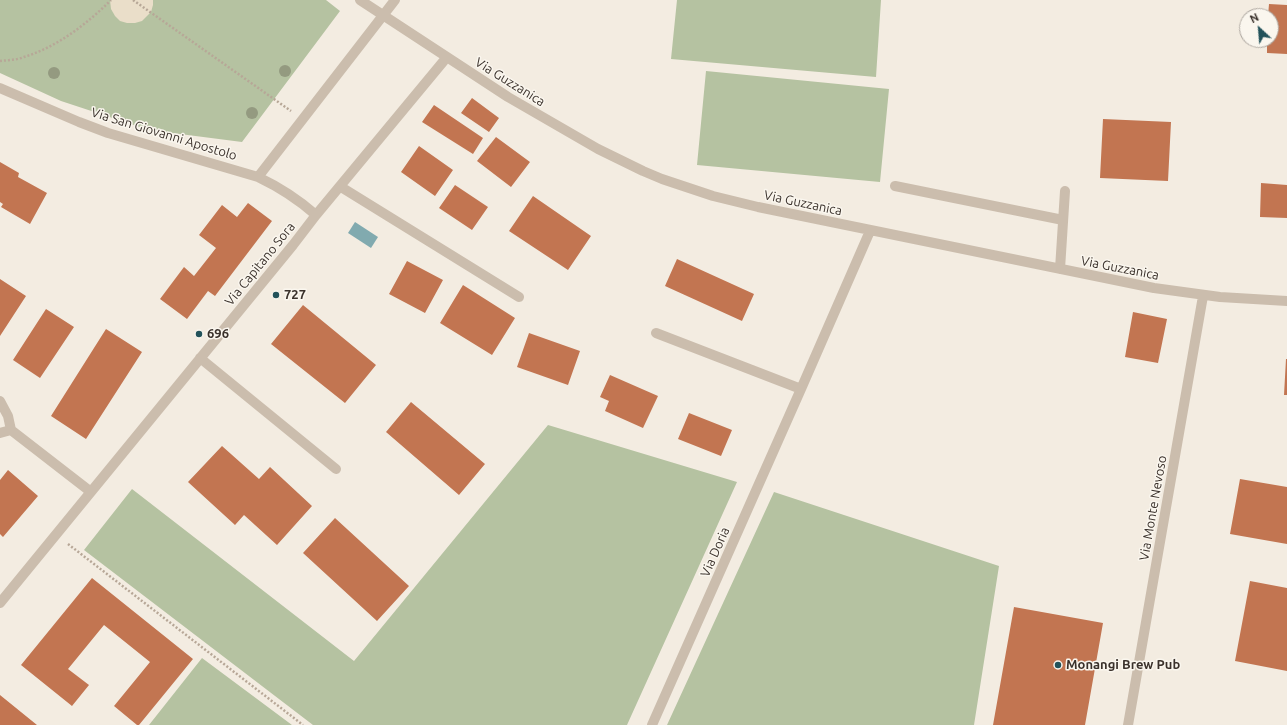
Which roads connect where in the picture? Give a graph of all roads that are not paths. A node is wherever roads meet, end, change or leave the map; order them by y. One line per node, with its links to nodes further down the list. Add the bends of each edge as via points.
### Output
1 (360, 0): 3 (street, Via Guzzanica)
2 (395, 0): 3 (street)
3 (383, 16): 4 (street, Via Guzzanica); 6 (street)
4 (447, 57): 8 (street, Via Capitano Sora); 12 (street, Via Guzzanica, via 554,124 643,171 729,200)
5 (0, 88): 6 (street, Via San Giovanni Apostolo, via 115,136)
6 (258, 177): 10 (street, Via San Giovanni Apostolo, via 307,206)
7 (895, 186): 11 (street)
8 (341, 187): 10 (street, Via Capitano Sora); 15 (street)
9 (1065, 191): 11 (street)
10 (316, 215): 18 (street, Via Capitano Sora)
11 (1063, 220): 13 (street)
12 (870, 231): 13 (street, Via Guzzanica); 19 (street, Via Doria)
13 (1060, 269): 14 (street, Via Guzzanica)
14 (1203, 296): 16 (street, Via Guzzanica); 27 (street, Via Monte Nevoso)
15 (519, 297)
16 (1287, 301)
17 (656, 333): 19 (street)
18 (200, 358): 23 (street); 24 (street, Via Capitano Sora)
19 (801, 389): 26 (street, Via Doria)
20 (0, 401): 21 (street, via 8,416)
21 (11, 430): 22 (street); 24 (street)
22 (0, 434)
23 (336, 469)
24 (91, 492): 25 (street, Via Capitano Sora)
25 (0, 603)
26 (652, 725)
27 (1128, 725)

